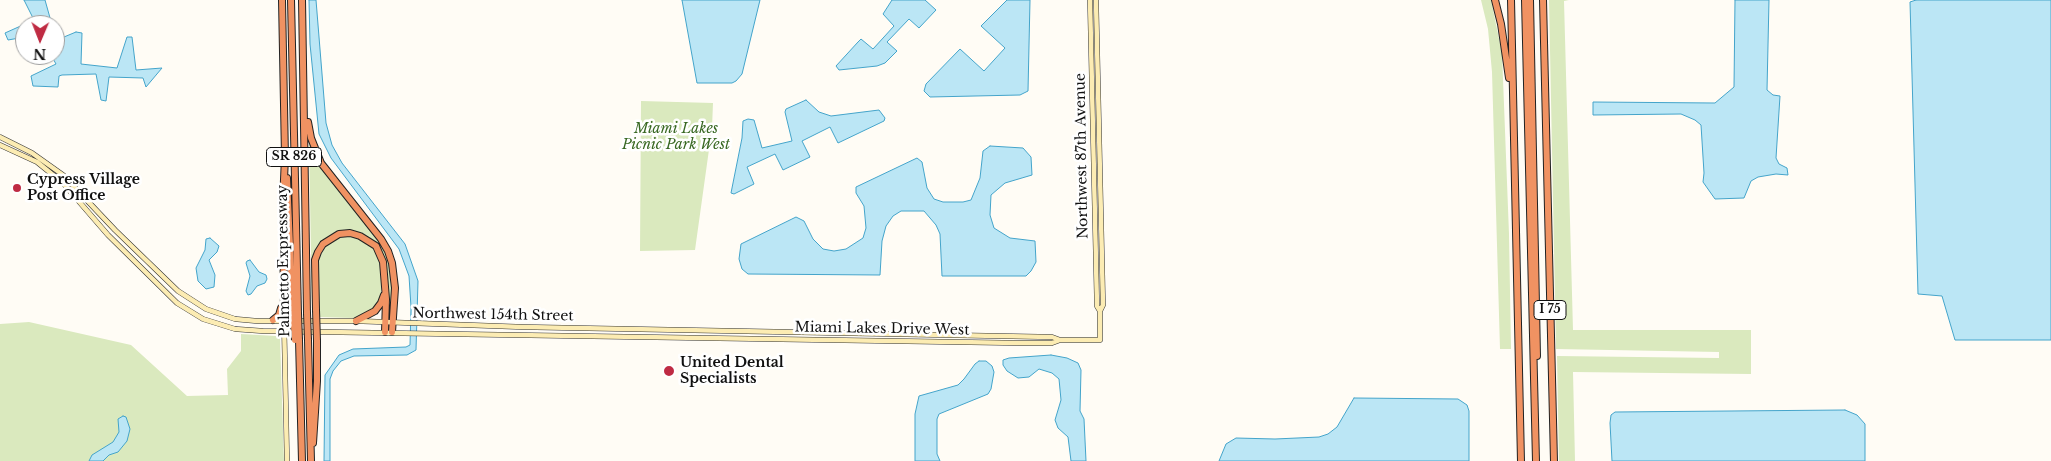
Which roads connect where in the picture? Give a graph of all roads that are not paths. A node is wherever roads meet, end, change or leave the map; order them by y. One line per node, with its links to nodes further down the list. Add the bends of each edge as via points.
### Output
1 (282, 0): 16 (highway)
2 (291, 0): 21 (highway, Palmetto Expressway / SR 826)
3 (298, 0): 17 (highway, via 302,164)
4 (302, 0): 12 (highway, Palmetto Expressway / SR 826)
5 (1090, 0): 20 (main road, Northwest 87th Avenue, via 1097,306)
6 (1096, 0): 20 (main road, Northwest 87th Avenue, via 1103,305)
7 (1495, 0): 13 (highway, via 1504,38)
8 (1511, 0): 13 (highway, I 75)
9 (1525, 0): 36 (highway)
10 (1530, 0): 37 (highway)
11 (1543, 0): 38 (highway, I 75)
12 (304, 106): 17 (highway, Palmetto Expressway / SR 826); 25 (highway, via 321,163 388,251 395,288)
13 (1514, 112): 35 (highway, I 75)
14 (0, 137): 22 (main road, Northwest 154th Street, via 32,153 63,175 172,286 196,304 231,318)
15 (0, 145): 27 (main road, Northwest 154th Street, via 36,162 63,183 108,235 187,310 232,328)
16 (285, 157): 19 (highway); 21 (highway)
17 (306, 182): 32 (highway, Palmetto Expressway / SR 826, bridge)
18 (385, 289): 24 (highway, via 378,308); 25 (highway); 32 (highway, bridge, via 383,262 376,246 350,233 339,234 323,244 315,260 316,341)
19 (283, 305): 22 (highway); 23 (highway)
20 (1100, 312): 31 (main road, Northwest 87th Avenue)
21 (296, 313): 34 (highway, Palmetto Expressway / SR 826, bridge)
22 (273, 320): 23 (main road, Northwest 154th Street)
23 (284, 320): 24 (main road, Northwest 154th Street); 27 (main road)
24 (356, 321): 25 (main road, Northwest 154th Street)
25 (389, 323): 26 (main road, Northwest 154th Street); 28 (highway)
26 (702, 330): 30 (main road, Miami Lakes Drive West, via 1052,337)
27 (284, 331): 28 (main road, Northwest 154th Street); 33 (main road)
28 (389, 332): 29 (main road, Northwest 154th Street)
29 (702, 337): 30 (main road, Miami Lakes Drive West, via 1040,343)
30 (1060, 340): 31 (main road, Miami Lakes Drive West)
31 (1100, 340)
32 (311, 460)
33 (287, 461)
34 (302, 461)
35 (1522, 461)
36 (1536, 461)
37 (1540, 461)
38 (1554, 461)

